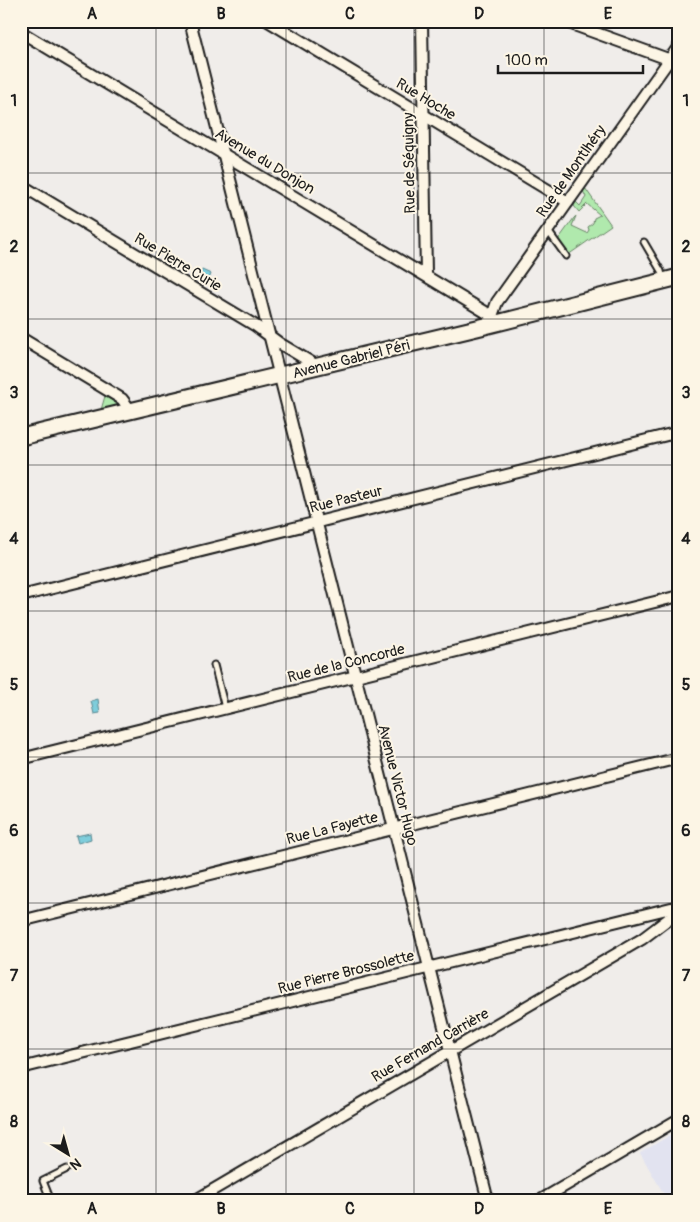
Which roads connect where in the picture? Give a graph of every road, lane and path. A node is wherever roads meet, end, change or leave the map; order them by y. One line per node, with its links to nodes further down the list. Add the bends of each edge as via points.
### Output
1 (190, 21): 10 (street, Avenue Victor Hugo)
2 (268, 21): 9 (street, Rue Hoche)
3 (422, 21): 9 (street, Rue de Séquigny)
4 (562, 21): 7 (street)
5 (21, 32): 10 (street, Avenue du Donjon)
6 (679, 46): 7 (street, Rue de Montlhéry)
7 (668, 59): 8 (street); 12 (street, Rue de Montlhéry)
8 (679, 66)
9 (423, 114): 12 (street, Rue Hoche); 16 (street, Rue de Séquigny)
10 (223, 154): 16 (street, Avenue du Donjon); 21 (street, Avenue Victor Hugo)
11 (21, 185): 21 (street, Rue Pierre Curie, via 256,326)
12 (568, 202): 13 (street, Rue de Montlhéry)
13 (547, 231): 15 (lane); 19 (street, Rue de Montlhéry, via 497,302)
14 (644, 242): 18 (lane)
15 (566, 256)
16 (426, 275): 19 (street, Avenue du Donjon)
17 (679, 276): 18 (street, Avenue Gabriel Péri)
18 (664, 281): 19 (street, Avenue Gabriel Péri)
19 (494, 320): 22 (street, Avenue Gabriel Péri)
20 (21, 338): 24 (street, via 122,399)
21 (270, 338): 22 (street, Rue Pierre Curie); 23 (street, Avenue Victor Hugo)
22 (319, 367): 23 (street, Avenue Gabriel Péri)
23 (279, 377): 24 (street, Avenue Gabriel Péri); 27 (street, Avenue Victor Hugo)
24 (131, 411): 26 (street, Avenue Gabriel Péri)
25 (679, 432): 27 (street, Rue Pasteur)
26 (21, 437)
27 (315, 523): 28 (street, Rue Pasteur); 31 (street, Avenue Victor Hugo)
28 (21, 596)
29 (679, 596): 31 (street, Rue de la Concorde)
30 (214, 665): 32 (lane)
31 (354, 676): 32 (street, Rue de la Concorde); 35 (street, Avenue Victor Hugo)
32 (225, 708): 34 (street, Rue de la Concorde)
33 (679, 758): 35 (street, Rue La Fayette)
34 (21, 759)
35 (393, 828): 38 (street, Rue La Fayette); 39 (street, Avenue Victor Hugo)
36 (679, 906): 39 (street, Rue Pierre Brossolette)
37 (679, 911): 40 (street, Rue Fernand Carrière, via 642,939)
38 (21, 921)
39 (429, 967): 40 (street, Avenue Victor Hugo); 41 (street, Rue Pierre Brossolette)
40 (450, 1051): 45 (street, Rue Fernand Carrière); 46 (street, Avenue Victor Hugo)
41 (21, 1068)
42 (679, 1119): 47 (street)
43 (67, 1169): 44 (lane, via 43,1181)
44 (51, 1201)
45 (194, 1201)
46 (488, 1201)
47 (539, 1201)

